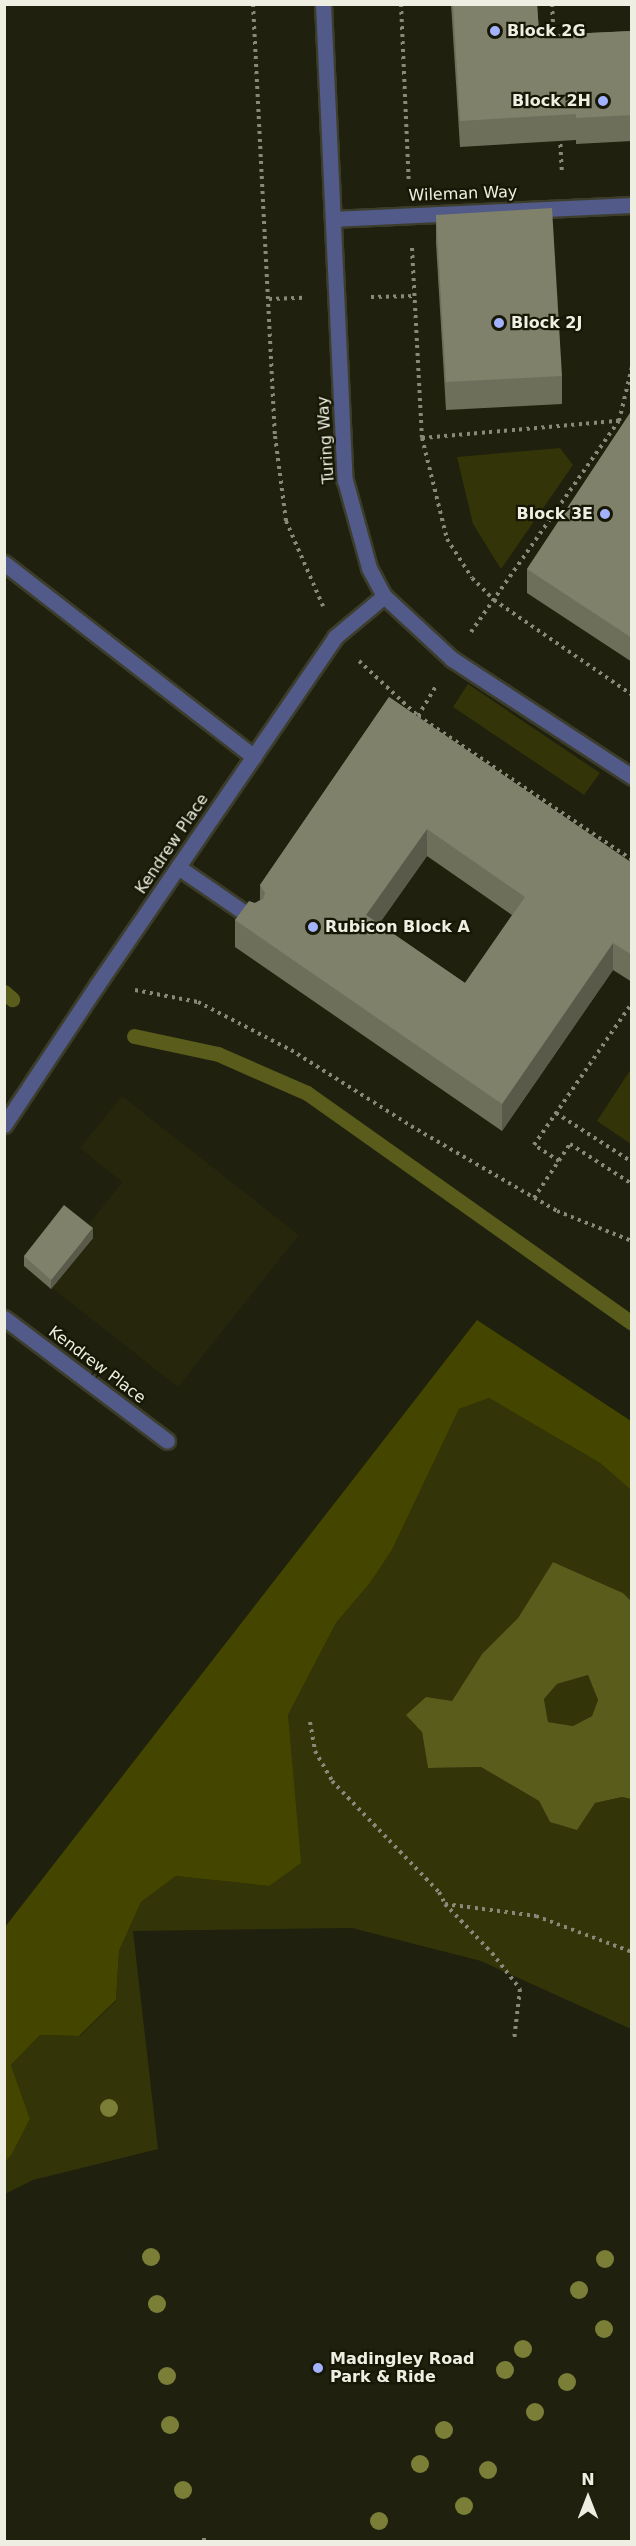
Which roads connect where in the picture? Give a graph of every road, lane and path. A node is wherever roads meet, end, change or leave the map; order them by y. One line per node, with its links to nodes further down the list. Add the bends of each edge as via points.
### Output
1 (323, 4): 9 (street, Turing Way)
2 (401, 4): 8 (path)
3 (552, 4): 4 (path)
4 (554, 45)
5 (559, 129): 6 (path)
6 (560, 140)
7 (632, 205): 8 (street, Wileman Way)
8 (411, 215): 9 (street, Wileman Way); 12 (path)
9 (333, 219): 14 (street, Turing Way, via 345,480 369,568)
10 (632, 367): 11 (path)
11 (619, 421): 12 (path); 15 (path)
12 (422, 438): 15 (path, via 447,539 472,578)
13 (4, 563): 19 (street)
14 (384, 596): 16 (street, Turing Way); 19 (street, Kendrew Place, via 335,637)
15 (494, 600): 16 (path); 17 (path)
16 (452, 659): 18 (path); 20 (street, Turing Way)
17 (632, 695)
18 (418, 717)
19 (254, 756): 23 (street, Kendrew Place)
20 (632, 777)
21 (566, 816): 22 (path)
22 (562, 823)
23 (178, 867): 24 (street); 25 (street, Kendrew Place)
24 (255, 920)
25 (97, 986): 28 (street, Kendrew Place); 32 (path, via 198,1002 291,1050)
26 (632, 1003): 27 (path)
27 (556, 1113): 29 (path, via 534,1145); 30 (path)
28 (4, 1125)
29 (559, 1161): 31 (path, via 570,1144); 32 (path)
30 (632, 1162)
31 (632, 1184)
32 (534, 1198): 33 (path)
33 (632, 1241)
34 (4, 1318): 35 (street, Kendrew Place)
35 (167, 1441)
36 (310, 1722): 37 (path, via 315,1751 332,1781 439,1892)
37 (445, 1904): 38 (path, via 536,1916); 39 (path, via 520,1989)
38 (632, 1952)
39 (514, 2040)

